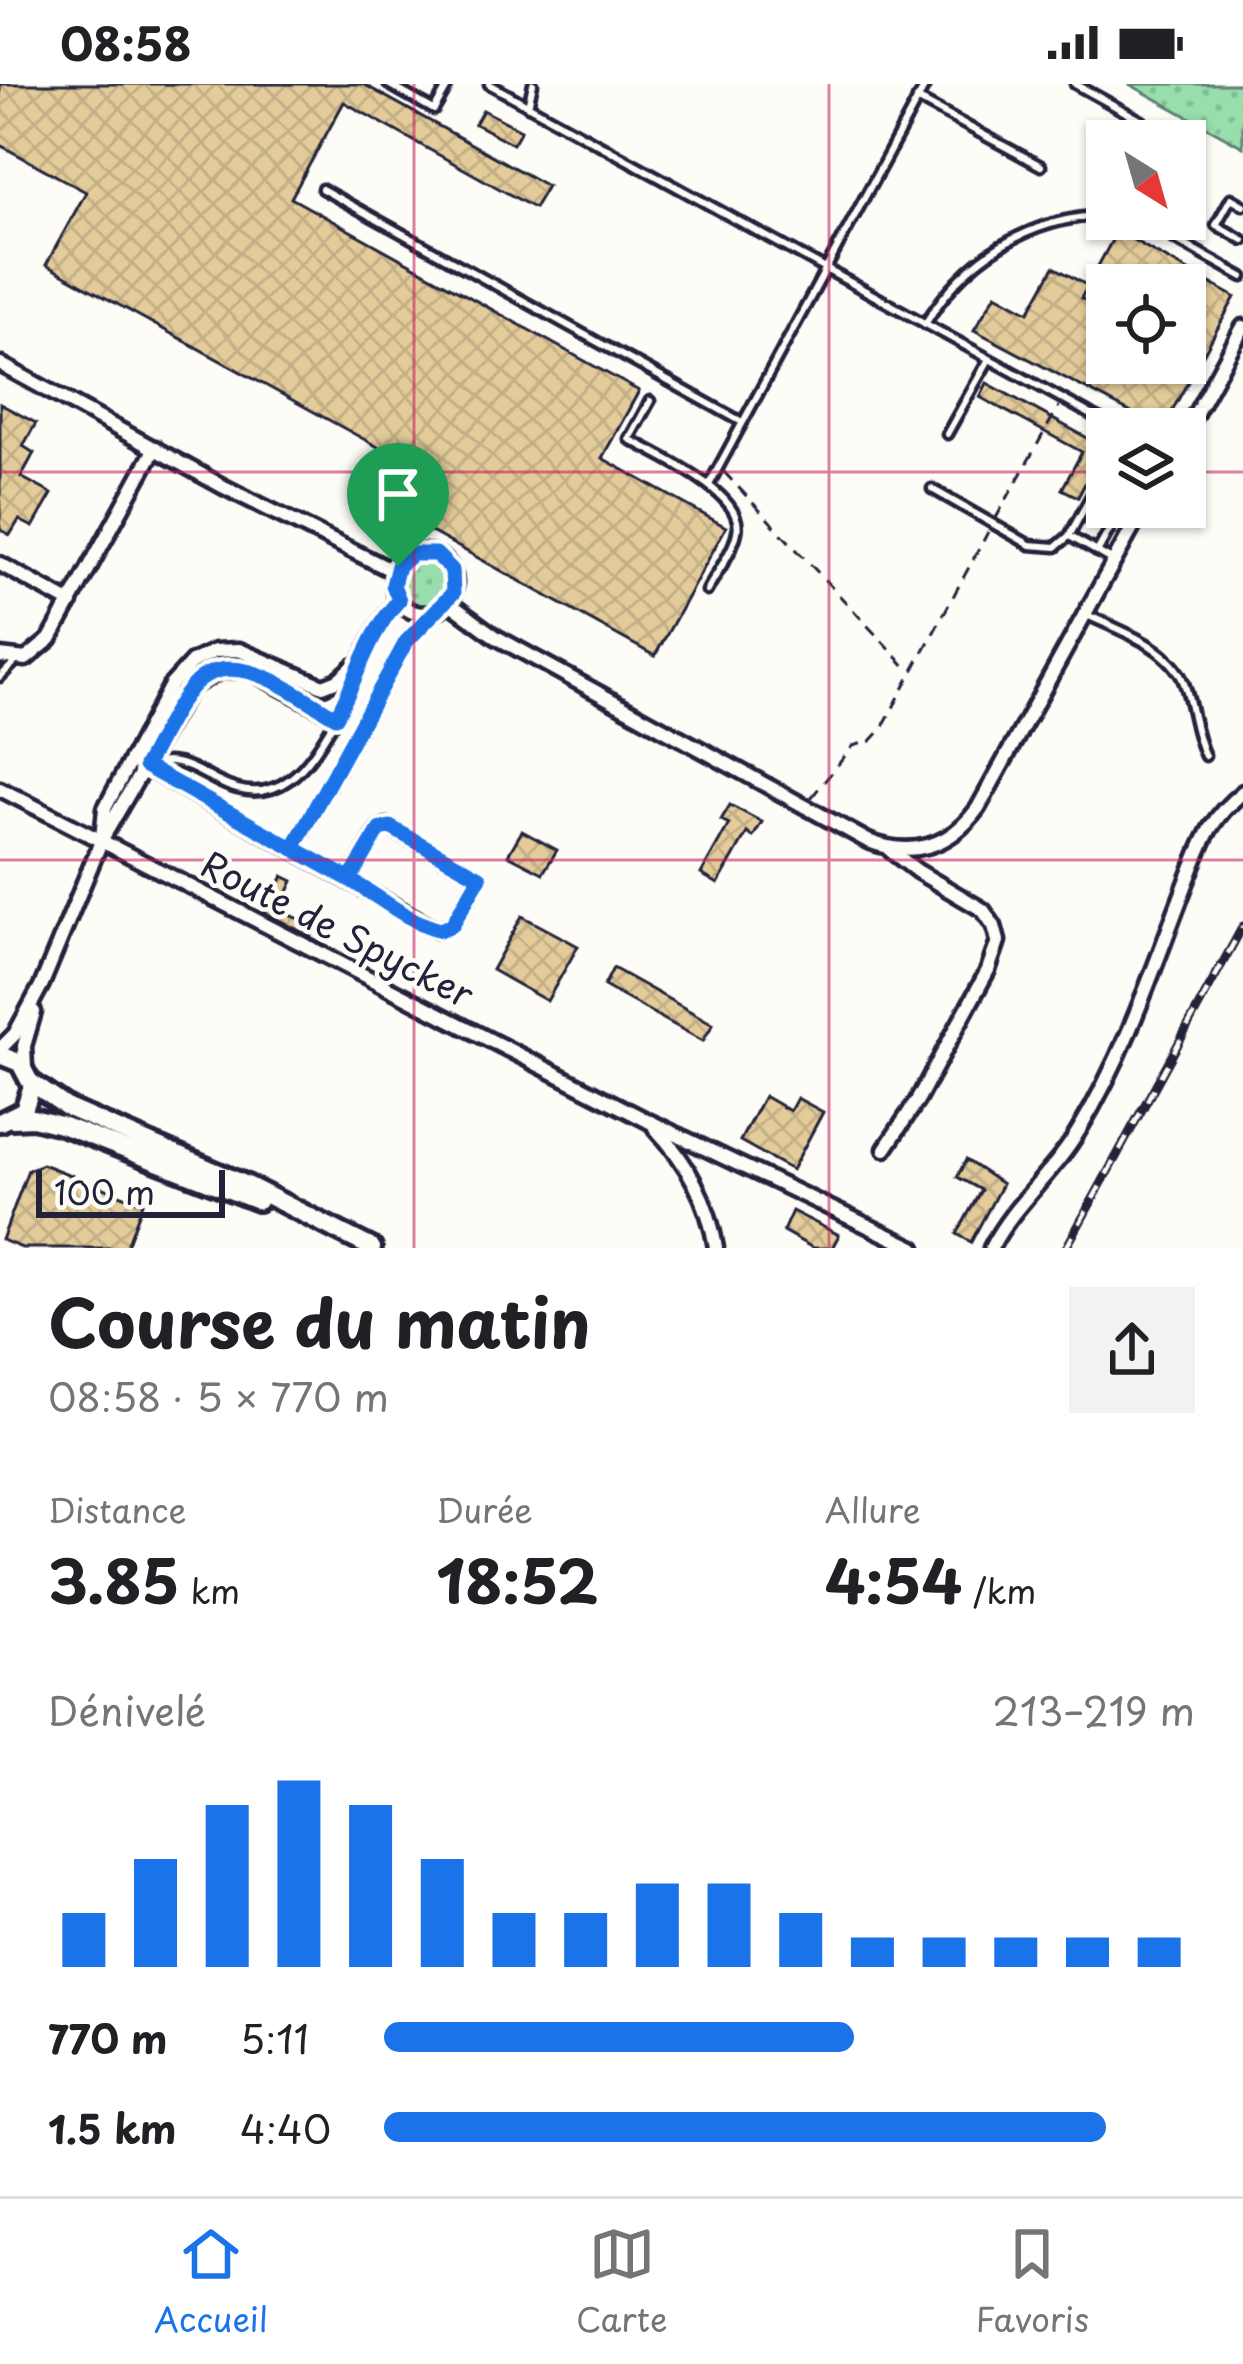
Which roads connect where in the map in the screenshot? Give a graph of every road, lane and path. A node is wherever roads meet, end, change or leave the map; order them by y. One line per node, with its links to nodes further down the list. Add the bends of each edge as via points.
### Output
1 (388, 84): 2 (lane, via 434,110)
2 (449, 84)
3 (489, 84): 8 (lane)
4 (532, 84): 8 (lane)
5 (926, 84): 7 (lane)
6 (1075, 84): 9 (lane)
7 (917, 99): 10 (lane); 16 (lane)
8 (528, 106): 16 (lane)
9 (1138, 120)
10 (1041, 166)
11 (322, 189): 26 (lane)
12 (1243, 205): 15 (lane, via 1231,198 1216,225)
13 (1086, 217): 18 (lane, via 1000,245 958,277)
14 (1177, 240): 17 (lane)
15 (1243, 240)
16 (826, 269): 18 (lane); 26 (lane)
17 (1243, 277)
18 (925, 324): 20 (lane)
19 (1243, 327): 24 (street)
20 (988, 358): 22 (lane); 27 (lane)
21 (0, 364): 28 (street)
22 (1063, 399): 25 (lane); 33 (path)
23 (650, 401): 30 (lane, via 629,439)
24 (1199, 408)
25 (1086, 412)
26 (742, 422): 29 (lane)
27 (947, 434)
28 (155, 448): 40 (street); 43 (street)
29 (719, 466): 30 (lane); 51 (path)
30 (710, 483): 41 (lane, via 738,529)
31 (932, 489): 33 (lane)
32 (1086, 505): 36 (lane)
33 (992, 525): 36 (lane, via 1039,548); 51 (path)
34 (1110, 528): 37 (lane)
35 (1132, 528): 38 (street)
36 (1069, 536): 37 (lane)
37 (1097, 552): 38 (lane)
38 (1114, 561): 46 (street)
39 (0, 564): 43 (street)
40 (395, 572): 42 (street, via 413,554 439,556 453,573); 44 (street)
41 (707, 591)
42 (448, 602): 45 (street); 59 (street, via 496,637)
43 (71, 603): 50 (street, via 46,644)
44 (402, 603): 45 (street); 47 (street); 49 (street, via 384,617)
45 (433, 612): 47 (street)
46 (1085, 614): 54 (lane, via 1177,669); 62 (street, via 966,824 926,848)
47 (406, 642): 61 (street)
48 (0, 656): 50 (street)
49 (362, 657): 53 (street); 55 (street, via 318,686 252,652 204,656 174,680)
50 (16, 661): 52 (lane)
51 (911, 672): 59 (path, via 880,730 853,746)
52 (0, 677)
53 (336, 717): 56 (lane, via 308,765 273,788 230,787 179,762); 56 (street, via 254,672 220,671 188,690)
54 (1205, 756)
55 (131, 758): 56 (street); 60 (street, via 103,812)
56 (145, 766): 60 (street); 61 (street)
57 (0, 790): 60 (street, Route de Spycker)
58 (1243, 792): 73 (street, via 1208,827 1087,1116)
59 (804, 806): 62 (street)
60 (102, 839): 64 (street); 67 (street, Route de Spycker)
61 (293, 848): 63 (street)
62 (886, 848): 69 (street, via 983,910 998,941)
63 (350, 879): 63 (street, via 441,930 480,877 385,826)
64 (42, 985): 65 (street); 66 (street, via 24,1046)
65 (0, 1052): 66 (main road)
66 (28, 1076): 68 (main road, via 28,1104); 70 (main road, via 68,1108)
67 (648, 1121): 71 (street, Route de Spycker, via 700,1193); 72 (street, Route de Spycker)
68 (5, 1122): 70 (main road, via 40,1118 74,1129)
69 (885, 1149)
70 (366, 1245)
71 (716, 1248)
72 (914, 1248)
73 (991, 1248)

